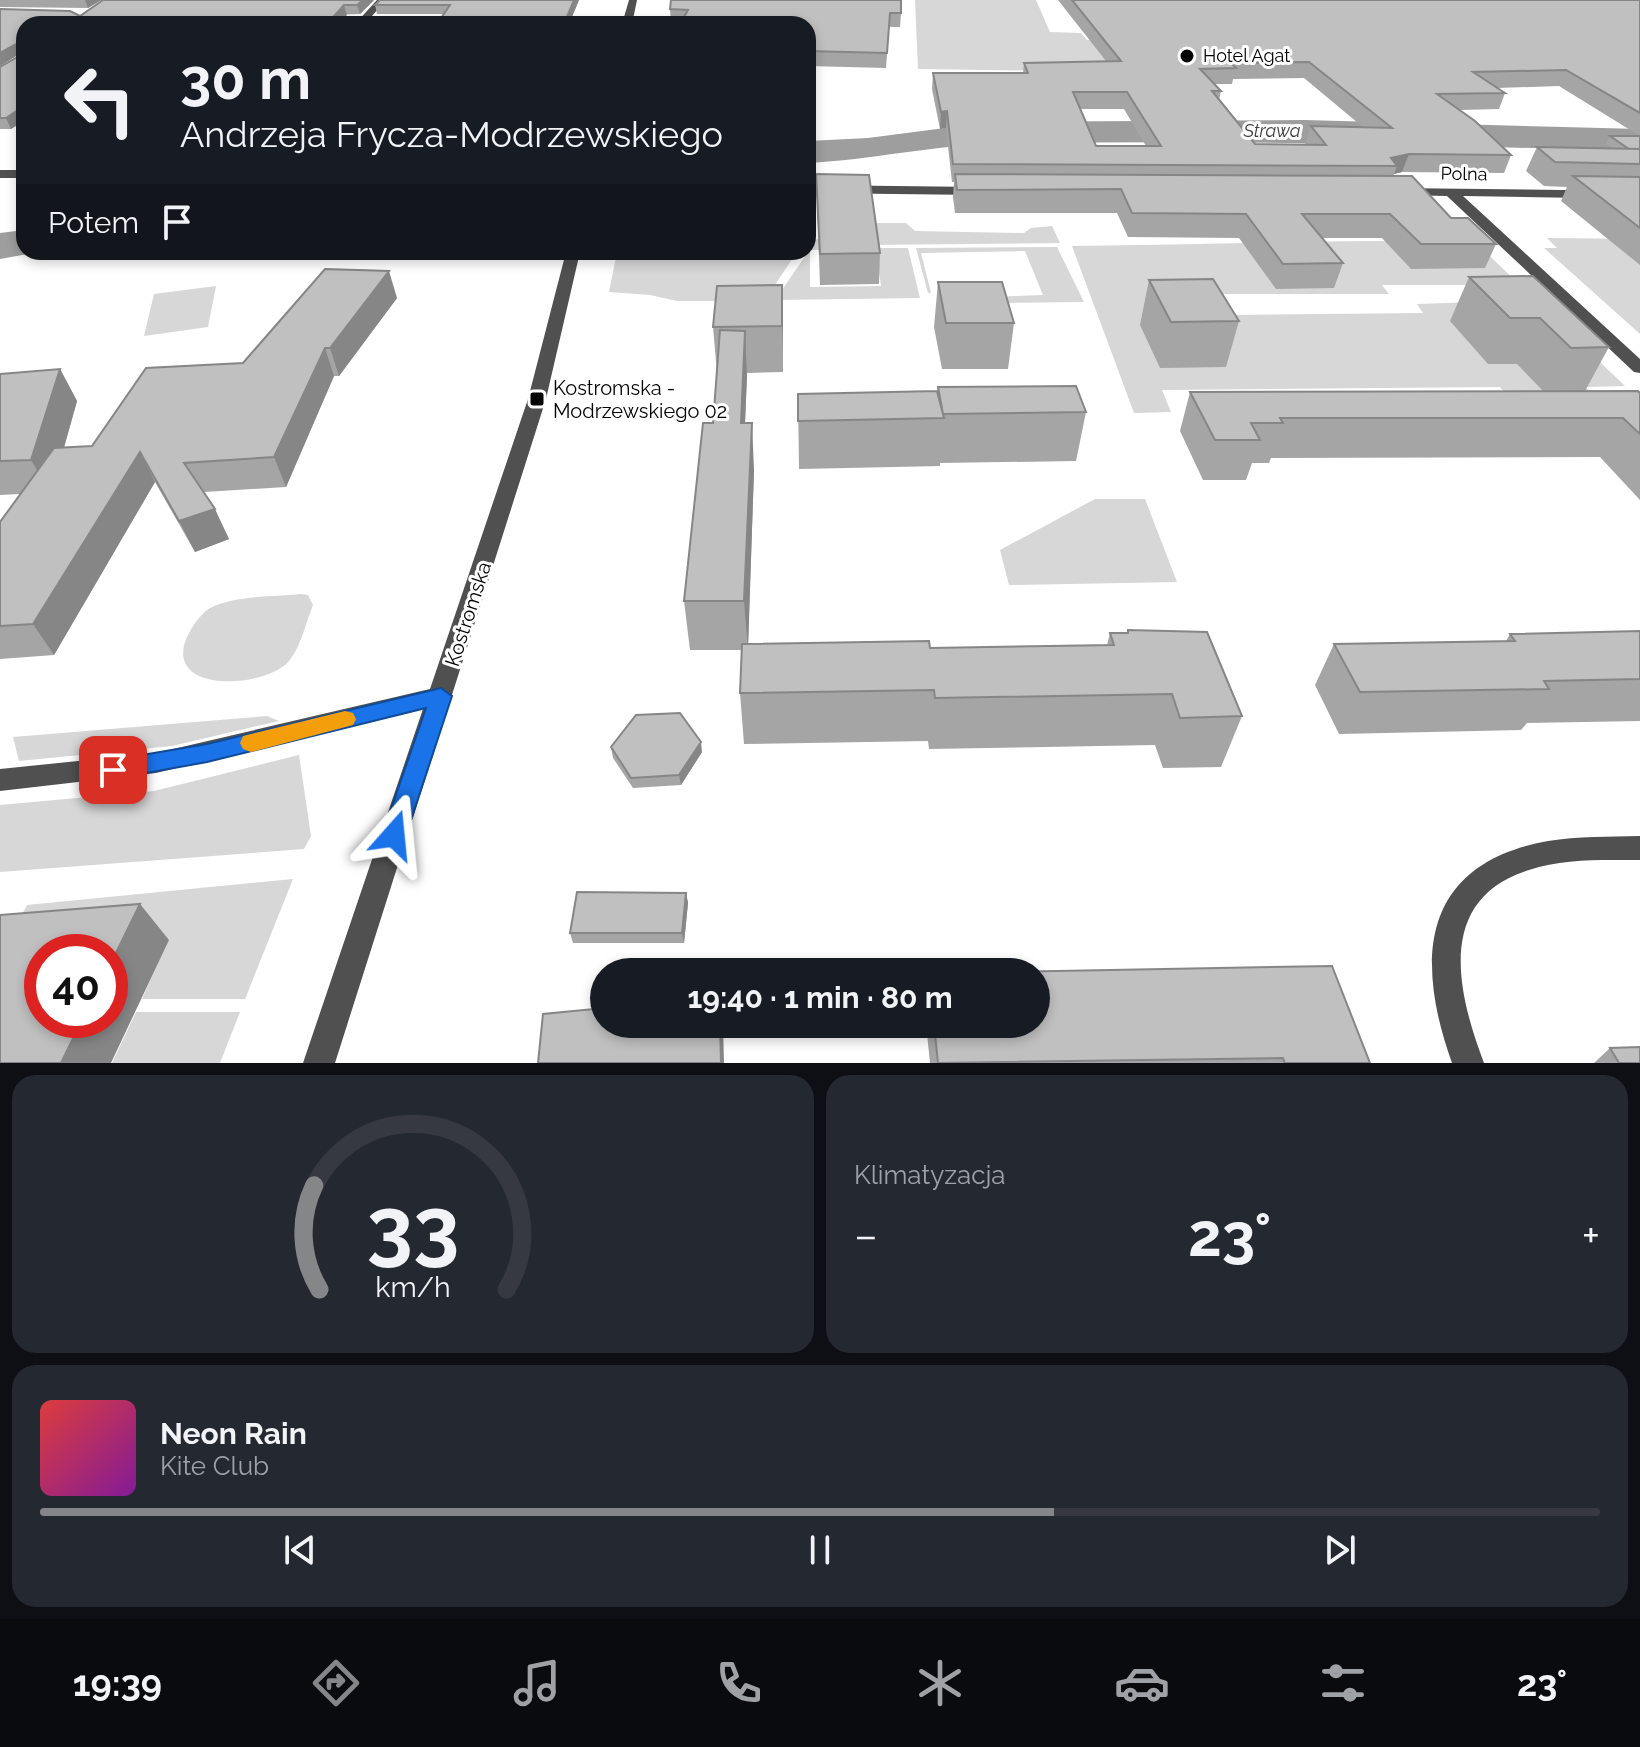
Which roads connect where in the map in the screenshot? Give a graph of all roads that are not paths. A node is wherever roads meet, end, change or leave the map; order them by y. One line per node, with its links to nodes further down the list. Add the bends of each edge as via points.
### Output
1 (382, 0): 2 (street)
2 (367, 16)
3 (816, 189): 5 (street)
4 (1379, 190): 6 (street, Polna)
5 (990, 191)
6 (1451, 192): 7 (street, Polna); 9 (street)
7 (1640, 195)
8 (571, 260): 10 (street, Kostromska, via 537,399)
9 (1640, 368)
10 (441, 696): 11 (street, via 156,763); 13 (street, Kostromska)
11 (0, 780)
12 (1640, 848): 14 (street, via 1577,850 1519,860 1469,892 1450,926 1444,960 1454,1029)
13 (319, 1063)
14 (1468, 1063)

